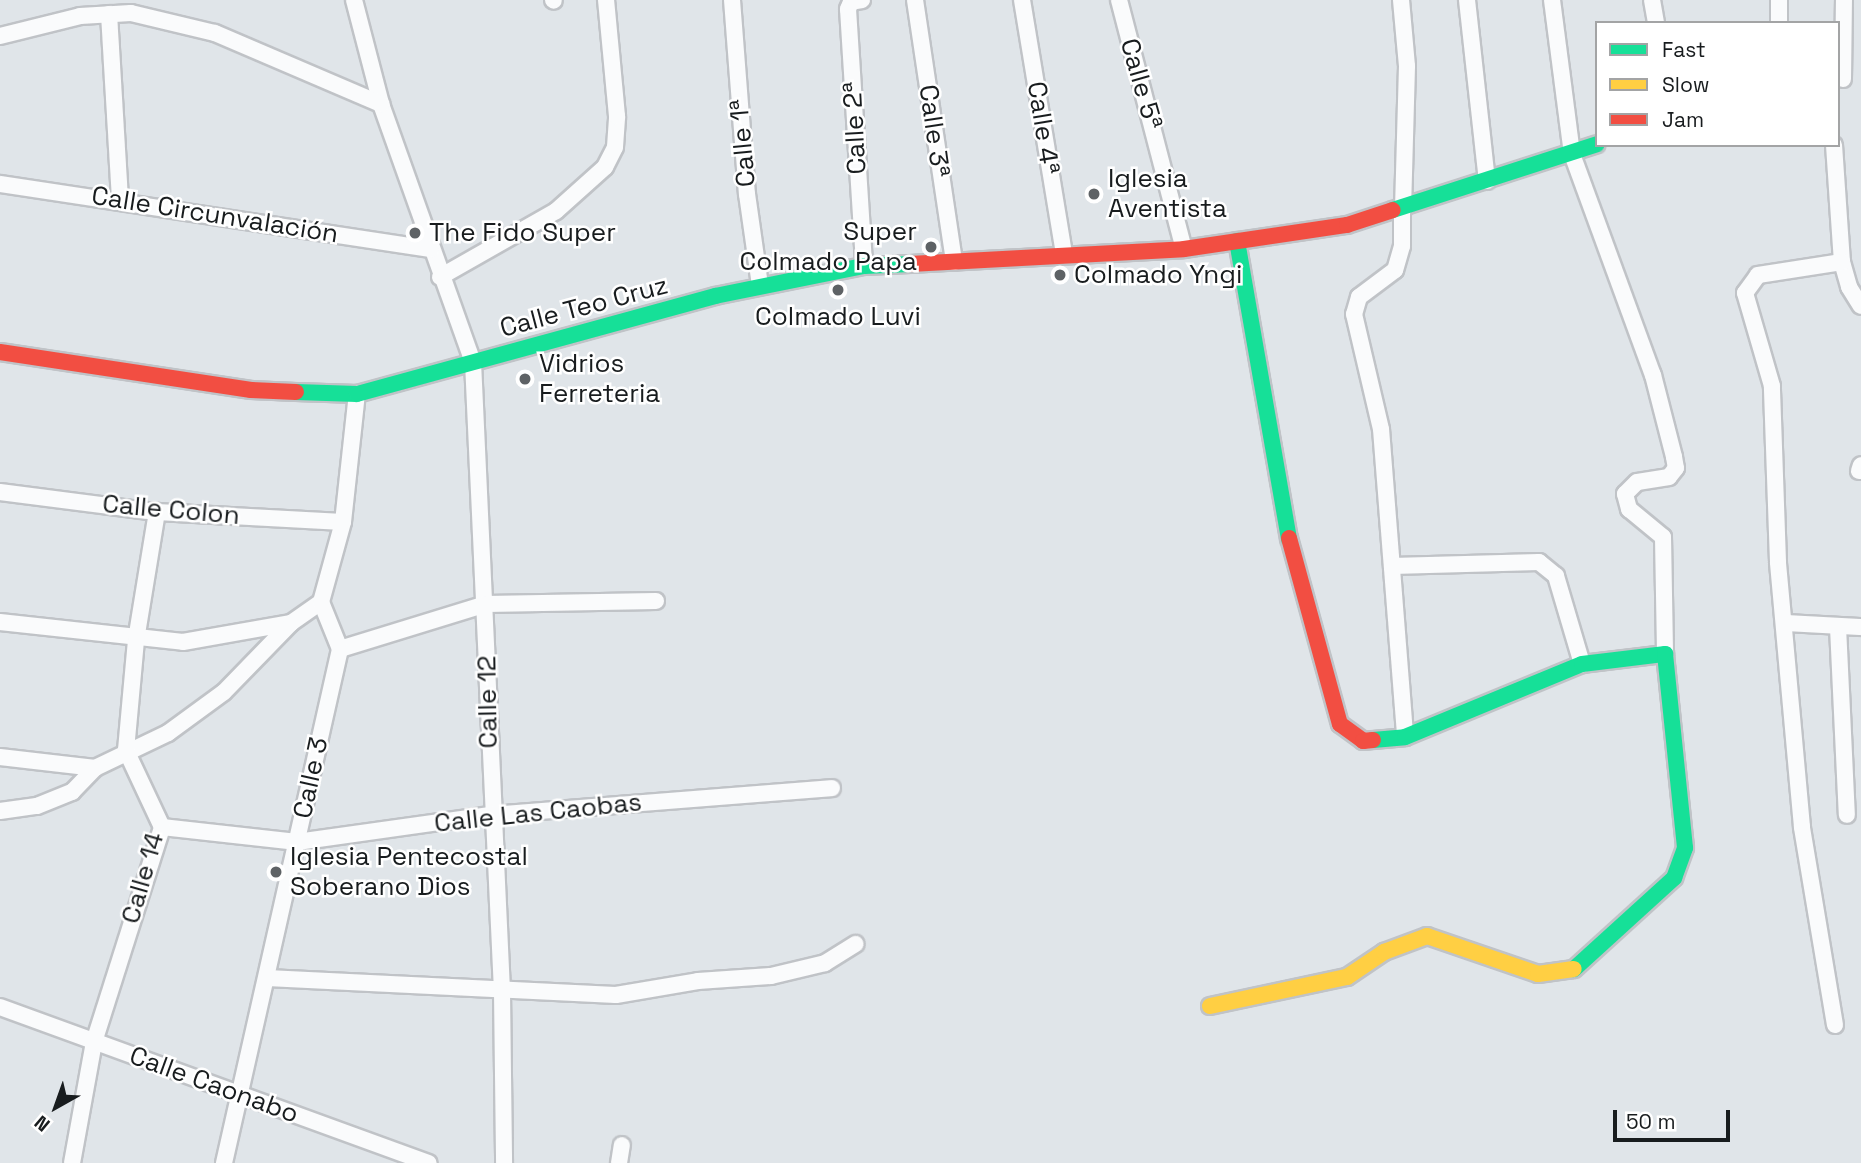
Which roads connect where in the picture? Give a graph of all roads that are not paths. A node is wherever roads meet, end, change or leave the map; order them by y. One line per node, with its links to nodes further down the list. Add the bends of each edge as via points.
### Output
1 (354, 0): 21 (street, Calle 12)
2 (606, 0): 36 (street, via 617,116 615,147 604,167 556,211)
3 (732, 0): 37 (street, Calle 1ª, via 747,194)
4 (862, 0): 35 (street, Calle 2ª, via 851,2 848,9)
5 (915, 0): 33 (street, Calle 3ª)
6 (1022, 0): 32 (street, Calle 4ª)
7 (1119, 0): 31 (street, Calle 5ª)
8 (1401, 0): 28 (street, via 1407,66)
9 (1467, 0): 25 (street)
10 (1552, 0): 24 (street)
11 (1652, 0): 16 (street)
12 (1779, 0): 17 (street)
13 (1844, 0): 19 (street)
14 (78, 8): 15 (street); 18 (street)
15 (109, 14): 21 (street, via 131,13 215,33); 27 (street)
16 (1656, 21)
17 (1779, 21)
18 (0, 36)
19 (1841, 79): 20 (street)
20 (1861, 79)
21 (382, 104): 30 (street, Calle 12)
22 (1595, 145): 24 (street, Calle Teo Cruz)
23 (1834, 147): 34 (street)
24 (1572, 154): 25 (street, Calle Teo Cruz); 56 (street, via 1653,375 1674,457 1676,468 1669,477 1637,482 1625,494 1629,509 1663,537)
25 (1487, 181): 28 (street, Calle Teo Cruz)
26 (0, 184): 27 (street, Calle Circunvalación)
27 (120, 200): 30 (street, Calle Circunvalación)
28 (1402, 210): 29 (street, Calle Teo Cruz, via 1346,225); 45 (street, via 1402,246 1395,270 1359,297 1353,314 1381,429)
29 (1237, 241): 31 (street, Calle Teo Cruz); 58 (street, via 1254,358 1298,584 1328,691 1340,724 1363,741)
30 (431, 249): 36 (street, Calle 12)
31 (1184, 249): 32 (street, Calle Teo Cruz)
32 (1064, 255): 33 (street, Calle Teo Cruz)
33 (954, 262): 35 (street, Calle Teo Cruz)
34 (1842, 262): 38 (street); 51 (street, via 1758,275 1745,293 1773,386 1772,454)
35 (864, 266): 37 (street, Calle Teo Cruz)
36 (440, 277): 40 (street, Calle 12)
37 (760, 285): 40 (street, Calle Teo Cruz)
38 (1861, 306)
39 (0, 352): 41 (street, Calle Teo Cruz, via 251,390)
40 (473, 362): 41 (street, Calle Teo Cruz); 48 (street, Calle 12)
41 (357, 394): 44 (street)
42 (0, 492): 43 (street, Calle Colon)
43 (157, 512): 44 (street, Calle Colon); 54 (street, Calle 14)
44 (343, 522): 47 (street)
45 (1392, 566): 57 (street, via 1539,562 1556,576); 58 (street)
46 (656, 601): 48 (street)
47 (321, 602): 50 (street); 55 (street)
48 (486, 604): 55 (street); 64 (street, Calle 12)
49 (0, 622): 54 (street)
50 (291, 623): 54 (street, via 183,642); 59 (street, via 224,692 168,733)
51 (1785, 623): 52 (street); 73 (street, via 1802,827)
52 (1838, 627): 53 (street); 65 (street)
53 (1861, 627)
54 (136, 640): 59 (street, Calle 14)
55 (340, 649): 67 (street, Calle 3)
56 (1665, 654): 57 (street); 71 (street, via 1684,861 1674,878 1573,970 1538,974 1427,936 1384,952 1347,976)
57 (1582, 664): 58 (street)
58 (1405, 737)
59 (127, 750): 61 (street); 66 (street, Calle 14)
60 (0, 757): 61 (street)
61 (96, 768): 63 (street, via 72,792 37,806)
62 (832, 788): 64 (street, Calle Las Caobas)
63 (0, 811)
64 (490, 815): 67 (street, Calle Las Caobas); 70 (street, Calle 12)
65 (1847, 815)
66 (162, 827): 67 (street, Calle Las Caobas); 74 (street, Calle 14)
67 (297, 842): 69 (street, Calle 3)
68 (855, 944): 70 (street, via 825,962 771,976 698,981 617,995)
69 (267, 978): 70 (street); 75 (street, Calle 3)
70 (502, 992): 80 (street, Calle 12)
71 (1210, 1006)
72 (0, 1007): 74 (street, Calle Caonabo)
73 (1835, 1025)
74 (94, 1042): 75 (street, Calle Caonabo); 77 (street, Calle 14)
75 (237, 1094): 78 (street, Calle 3); 79 (street, Calle Caonabo)
76 (622, 1145): 81 (street)
77 (72, 1163)
78 (224, 1163)
79 (428, 1163)
80 (504, 1163)
81 (619, 1163)

